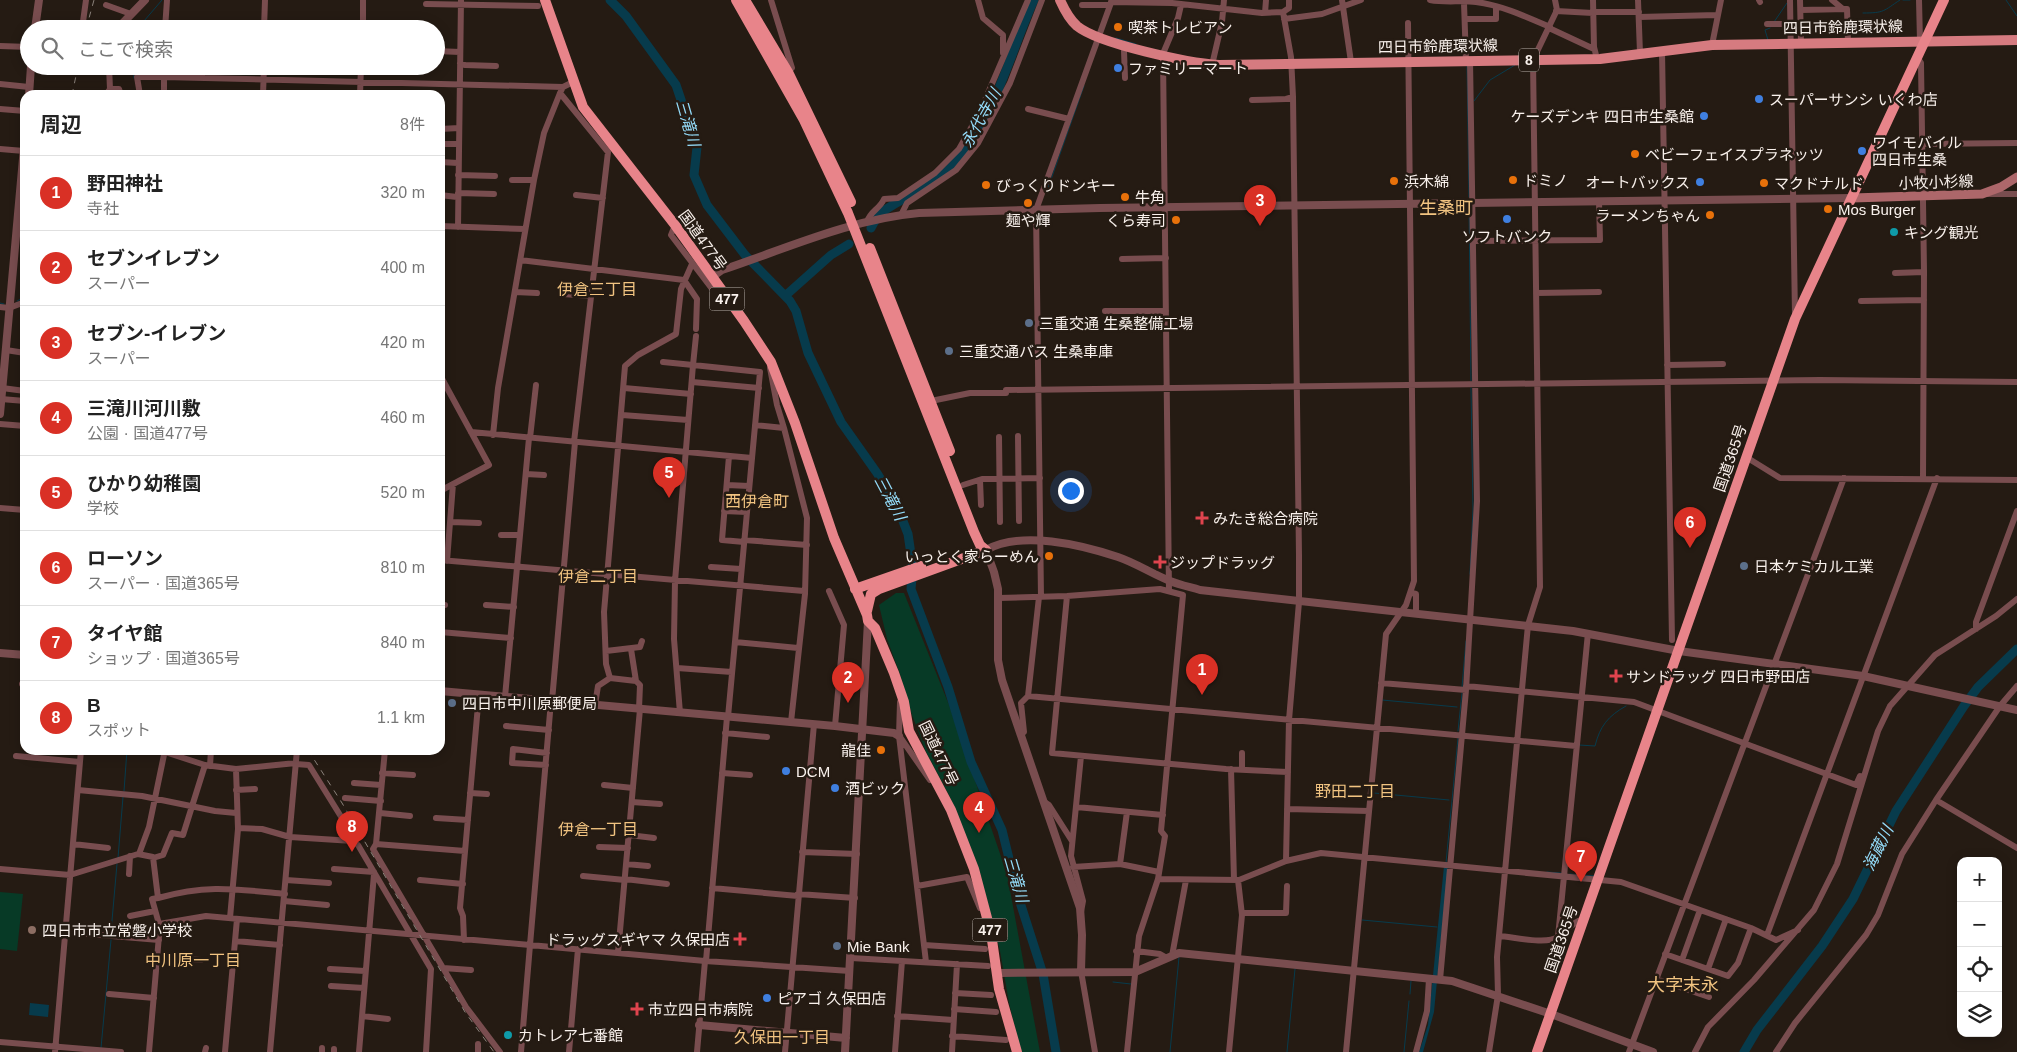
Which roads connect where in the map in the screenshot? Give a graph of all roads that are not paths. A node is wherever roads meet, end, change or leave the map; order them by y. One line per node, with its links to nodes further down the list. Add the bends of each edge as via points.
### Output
1 (39, 0): 48 (street)
2 (86, 0): 49 (street)
3 (145, 0): 43 (street)
4 (167, 0): 51 (street)
5 (265, 0): 52 (street)
6 (363, 0): 53 (street)
7 (736, 0): 149 (highway)
8 (745, 0): 87 (highway)
9 (771, 0): 87 (street, via 792,68)
10 (978, 0): 78 (street, via 983,18 1003,35)
11 (1028, 0): 78 (street)
12 (1042, 0): 148 (street, via 1010,82 978,143 956,170 907,203)
13 (1060, 0): 60 (main road, 四日市鈴鹿環状線 / 8, via 1078,27)
14 (1266, 0): 42 (street)
15 (1289, 0): 46 (street)
16 (1361, 0): 31 (street)
17 (1430, 0): 28 (street)
18 (1555, 0): 40 (street)
19 (1594, 0): 41 (street)
20 (1638, 0): 45 (street)
21 (1721, 0): 44 (street)
22 (1790, 0): 55 (street)
23 (1800, 0): 39 (street)
24 (1832, 0): 38 (street)
25 (1919, 0): 62 (street)
26 (461, 2): 30 (street); 32 (street); 73 (street)
27 (1111, 2): 35 (street); 36 (street); 60 (street)
28 (1460, 2): 37 (street); 47 (street)
29 (1942, 2): 62 (highway, 国道365号)
30 (542, 3): 97 (highway, 国道477号 / 477)
31 (1342, 3): 46 (street, via 1309,17); 80 (street)
32 (426, 4)
33 (1224, 4): 36 (street); 42 (street); 85 (street)
34 (106, 5): 43 (street)
35 (1082, 5)
36 (1181, 5): 75 (street)
37 (1496, 7): 47 (street, via 1496,19); 59 (street)
38 (1844, 9): 39 (street); 56 (street, via 1847,9)
39 (1801, 10): 58 (street)
40 (1556, 11): 41 (street); 59 (street)
41 (1593, 12): 45 (street); 76 (street)
42 (1265, 13): 46 (street)
43 (131, 14): 50 (street)
44 (1718, 14): 45 (street); 68 (street)
45 (1638, 15): 74 (street)
46 (1284, 16): 84 (street)
47 (1465, 19): 63 (street)
48 (36, 20)
49 (83, 20)
50 (125, 20)
51 (166, 20)
52 (264, 20)
53 (363, 20)
54 (1408, 23): 79 (street)
55 (1791, 24): 57 (street); 66 (street)
56 (1847, 24): 58 (street); 65 (street)
57 (1770, 25)
58 (1801, 25): 66 (street)
59 (1550, 27): 76 (street); 82 (street)
60 (1099, 36): 67 (main road, 四日市鈴鹿環状線 / 8); 113 (street)
61 (2017, 40): 62 (main road, 四日市鈴鹿環状線 / 8)
62 (1923, 41): 65 (main road, 四日市鈴鹿環状線 / 8); 77 (highway, 国道365号)
63 (1466, 42): 64 (street); 81 (street)
64 (1494, 42)
65 (1848, 42): 66 (main road, 四日市鈴鹿環状線 / 8)
66 (1796, 43): 68 (main road, 四日市鈴鹿環状線 / 8); 137 (street)
67 (1127, 45): 75 (main road, 四日市鈴鹿環状線 / 8); 94 (street, via 1124,50)
68 (1712, 45): 72 (main road, 四日市鈴鹿環状線 / 8)
69 (0, 46): 70 (street)
70 (20, 47)
71 (445, 51): 73 (street)
72 (1662, 51): 74 (main road, 四日市鈴鹿環状線 / 8); 140 (street)
73 (460, 52): 83 (street)
74 (1640, 53): 76 (main road, 四日市鈴鹿環状線 / 8)
75 (1163, 54): 85 (main road, 四日市鈴鹿環状線 / 8); 146 (street)
76 (1595, 54): 82 (main road, 四日市鈴鹿環状線 / 8)
77 (1917, 56): 119 (street, via 1921,63); 139 (highway, 国道365号)
78 (1002, 59): 149 (street, via 975,122 951,159 898,198 884,199)
79 (1408, 59): 80 (main road, 四日市鈴鹿環状線 / 8); 81 (main road, 四日市鈴鹿環状線 / 8); 144 (street)
80 (1351, 60): 84 (main road, 四日市鈴鹿環状線 / 8)
81 (1468, 60): 82 (main road, 四日市鈴鹿環状線 / 8); 142 (street)
82 (1533, 60): 143 (street)
83 (460, 63): 86 (street); 99 (street)
84 (1292, 63): 85 (main road, 四日市鈴鹿環状線 / 8); 108 (street)
85 (1212, 65)
86 (496, 66)
87 (788, 72): 149 (highway)
88 (30, 75): 101 (street)
89 (109, 75): 102 (street)
90 (263, 75): 95 (street)
91 (361, 75): 96 (street)
92 (164, 77): 93 (street); 103 (street, via 137,77); 104 (street)
93 (202, 78): 95 (street)
94 (1125, 78)
95 (263, 80): 96 (street); 105 (street)
96 (361, 81): 99 (street); 106 (street)
97 (573, 82): 107 (street); 150 (highway, 国道477号 / 477, via 583,107)
98 (0, 84): 100 (street)
99 (460, 84): 107 (street); 114 (street)
100 (25, 90)
101 (29, 90)
102 (108, 90)
103 (139, 90)
104 (164, 90)
105 (263, 90)
106 (360, 90)
107 (561, 90): 128 (street, via 544,133); 138 (street, via 608,152)
108 (1293, 97): 109 (street); 145 (street)
109 (1252, 100)
110 (0, 109): 112 (street)
111 (1028, 109): 113 (street)
112 (20, 111)
113 (1069, 119): 147 (street)
114 (459, 128): 115 (street); 118 (street)
115 (445, 129)
116 (2017, 143): 119 (street)
117 (445, 144): 118 (street)
118 (458, 144): 123 (street)
119 (1922, 144): 136 (street)
120 (0, 150): 121 (street)
121 (20, 152)
122 (445, 162): 123 (street)
123 (458, 163): 124 (street)
124 (458, 175): 125 (street); 134 (street)
125 (495, 176)
126 (2017, 177): 131 (main road, 小牧小杉線)
127 (512, 180): 128 (street)
128 (534, 180): 153 (street)
129 (20, 194): 176 (street)
130 (494, 194): 134 (street)
131 (1982, 194): 132 (street); 136 (main road, 小牧小杉線)
132 (2017, 194)
133 (445, 195): 134 (street)
134 (458, 195): 152 (street)
135 (576, 195): 138 (street)
136 (1922, 196): 139 (main road, 小牧小杉線); 161 (street)
137 (1793, 197): 139 (street); 140 (street); 179 (street)
138 (603, 198): 160 (street)
139 (1852, 198): 179 (highway, 国道365号)
140 (1664, 200): 141 (street); 188 (street)
141 (1599, 201): 143 (street); 155 (street, via 1600,240)
142 (1473, 202): 143 (street); 144 (street); 154 (street)
143 (1535, 202): 155 (street)
144 (1410, 203): 145 (street); 197 (street)
145 (1294, 205): 146 (street); 199 (street)
146 (1165, 207): 147 (street); 156 (street)
147 (1036, 210): 148 (street); 205 (street)
148 (901, 215): 149 (street)
149 (859, 224): 163 (street, via 722,270); 209 (highway); 228 (highway)
150 (675, 225): 159 (street, via 672,235); 163 (highway, 国道477号 / 477)
151 (445, 226): 152 (street)
152 (458, 227): 153 (street)
153 (525, 229): 158 (street)
154 (1473, 241): 155 (street); 198 (street)
155 (1535, 241): 168 (street)
156 (1166, 258): 157 (street); 178 (street)
157 (1122, 259)
158 (520, 260): 160 (street); 165 (street)
159 (692, 264): 164 (street); 170 (street, via 719,298)
160 (594, 269): 164 (street); 171 (street)
161 (1924, 272): 162 (street); 172 (street)
162 (1895, 273)
163 (712, 277): 170 (highway, 国道477号 / 477)
164 (684, 280): 180 (street, via 697,299); 201 (street, via 676,334 625,366)
165 (515, 292): 167 (street); 218 (street)
166 (1599, 292): 168 (street)
167 (537, 293)
168 (1536, 293): 195 (street)
169 (563, 294): 171 (street)
170 (725, 295): 185 (highway, 国道477号 / 477)
171 (590, 296): 222 (street)
172 (1924, 300): 173 (street); 190 (street)
173 (1861, 301)
174 (20, 304): 176 (street)
175 (0, 307): 176 (street)
176 (9, 308): 182 (street)
177 (1104, 311): 178 (street)
178 (1166, 311): 203 (street)
179 (1795, 319): 189 (highway, 国道365号)
180 (696, 329)
181 (696, 336): 187 (street)
182 (6, 350): 183 (street); 200 (street)
183 (20, 352)
184 (663, 362): 187 (street)
185 (770, 362): 216 (street); 271 (highway, 国道477号 / 477, via 795,423 834,538)
186 (1723, 364): 188 (street)
187 (693, 365): 191 (street); 202 (street, via 760,372)
188 (1667, 365): 192 (street)
189 (1772, 381): 190 (street); 192 (street); 226 (highway, 国道365号)
190 (1924, 381): 193 (street); 233 (street)
191 (692, 382): 202 (street); 206 (street)
192 (1668, 382): 195 (street); 293 (street)
193 (2017, 382)
194 (445, 384): 217 (street)
195 (1538, 384): 198 (street); 287 (street, via 1540,587)
196 (536, 385): 221 (street)
197 (1412, 385): 198 (street); 199 (street); 275 (street)
198 (1473, 385): 286 (street, via 1477,501)
199 (1297, 387): 203 (street); 280 (street)
200 (2, 388): 204 (street); 207 (street)
201 (624, 388): 206 (street); 211 (street)
202 (759, 388): 214 (street)
203 (1168, 389): 205 (street); 269 (street)
204 (20, 390)
205 (1038, 390): 209 (street, via 970,393); 231 (street)
206 (691, 394): 212 (street)
207 (2, 398): 208 (street); 210 (street)
208 (20, 400)
209 (931, 401): 228 (highway, via 929,409); 241 (highway)
210 (0, 410)
211 (622, 415): 212 (street); 223 (street)
212 (688, 420): 224 (street)
213 (0, 424): 215 (street)
214 (755, 425): 216 (street); 227 (street)
215 (20, 426)
216 (784, 428): 258 (street, via 805,508)
217 (471, 432): 218 (street); 239 (street, via 489,465)
218 (493, 434): 221 (street)
219 (1018, 436): 236 (street)
220 (999, 437): 235 (street)
221 (530, 438): 222 (street); 229 (street)
222 (575, 442): 223 (street); 266 (street)
223 (619, 446): 224 (street); 267 (street)
224 (686, 452): 225 (street); 268 (street)
225 (729, 456): 227 (street); 240 (street)
226 (1746, 457): 232 (street, via 1780,478); 298 (highway, 国道365号)
227 (752, 458): 242 (street)
228 (946, 458): 259 (highway)
229 (526, 474): 230 (street); 255 (street)
230 (544, 475)
231 (1040, 478): 236 (street); 257 (street)
232 (1844, 478): 233 (street); 301 (street)
233 (1923, 478): 234 (street)
234 (1937, 478): 238 (street); 304 (street)
235 (1000, 479): 236 (street); 237 (street); 251 (street)
236 (1019, 479): 252 (street)
237 (980, 480): 241 (street); 244 (street)
238 (2017, 480)
239 (453, 484): 243 (street); 250 (street)
240 (727, 485): 242 (street); 247 (street)
241 (963, 485): 259 (highway)
242 (749, 486): 249 (street)
243 (445, 488)
244 (981, 505)
245 (0, 508): 246 (street)
246 (20, 510)
247 (724, 511): 249 (street); 256 (street, via 722,540)
248 (2017, 511): 288 (street)
249 (747, 512): 256 (street)
250 (451, 522): 253 (street); 261 (street)
251 (1000, 522)
252 (1019, 522)
253 (479, 523)
254 (501, 535): 255 (street)
255 (520, 535): 263 (street)
256 (744, 541): 258 (street); 265 (street)
257 (1041, 541): 259 (street); 269 (street, via 1066,543 1119,557); 277 (street)
258 (807, 545): 272 (street)
259 (986, 547): 260 (highway); 278 (street)
260 (965, 554): 271 (highway); 284 (highway, via 879,589 871,594)
261 (445, 555)
262 (445, 560): 263 (street)
263 (517, 567): 266 (street); 282 (street)
264 (711, 567): 265 (street)
265 (741, 569): 270 (street)
266 (563, 571): 267 (street); 319 (street)
267 (607, 575): 268 (street); 297 (street, via 604,612)
268 (675, 581): 270 (street); 302 (street)
269 (1170, 581): 274 (street); 280 (street, via 1209,592)
270 (740, 587): 272 (street); 294 (street)
271 (858, 588): 284 (highway, 国道477号 / 477)
272 (804, 591): 295 (street)
273 (829, 591): 332 (street, via 844,625)
274 (1169, 591): 276 (street); 323 (street, via 1184,596)
275 (1412, 593): 283 (street); 285 (street, via 1416,594)
276 (1067, 596): 277 (street); 318 (street)
277 (1040, 597): 278 (street); 315 (street)
278 (998, 598): 337 (street, via 999,668)
279 (2017, 600): 288 (street)
280 (1299, 602): 283 (street); 328 (street)
281 (486, 605): 282 (street)
282 (514, 606): 291 (street)
283 (1401, 613): 285 (street); 307 (street, via 1386,634)
284 (867, 614): 313 (highway, 国道477号 / 477, via 888,655); 333 (street)
285 (1416, 614): 286 (street)
286 (1470, 619): 287 (street); 310 (street)
287 (1528, 625): 290 (street); 312 (street)
288 (1976, 629): 308 (street, via 1935,655)
289 (445, 632): 291 (street)
290 (1588, 633): 298 (street); 317 (street)
291 (511, 638): 316 (street)
292 (642, 640): 296 (street, via 641,646)
293 (1672, 640)
294 (735, 642): 295 (street); 303 (street)
295 (798, 648): 329 (street)
296 (631, 649): 297 (street); 306 (street)
297 (606, 651): 305 (street)
298 (1679, 651): 301 (street); 324 (highway, 国道365号)
299 (0, 653): 300 (street)
300 (20, 655)
301 (1775, 664): 304 (street); 342 (street)
302 (677, 668): 303 (street); 326 (street)
303 (732, 672): 327 (street)
304 (1864, 676): 308 (street); 366 (street)
305 (610, 678): 306 (street); 320 (street, via 598,686)
306 (636, 681): 322 (street, via 640,685)
307 (1381, 682): 310 (street); 334 (street)
308 (1908, 684): 321 (street); 354 (street, via 1887,712)
309 (2017, 686): 321 (street)
310 (1464, 689): 312 (street); 339 (street)
311 (445, 691): 314 (street)
312 (1522, 692): 317 (street); 341 (street)
313 (901, 693): 338 (street); 388 (highway, 国道477号 / 477, via 912,737)
314 (479, 694): 316 (street); 376 (street)
315 (1028, 696): 318 (street); 337 (street, via 1021,703 1024,732)
316 (505, 697): 319 (street)
317 (1580, 698): 324 (street, via 1634,702); 343 (street)
318 (1057, 699): 323 (street); 353 (street, via 1052,753)
319 (552, 701): 320 (street); 335 (street)
320 (595, 705): 322 (street)
321 (2000, 706): 325 (street); 380 (street)
322 (640, 709): 326 (street); 372 (street)
323 (1173, 710): 328 (street); 357 (street)
324 (1657, 710): 342 (street); 431 (highway, 国道365号)
325 (2017, 710)
326 (680, 713): 327 (street)
327 (728, 717): 329 (street); 336 (street)
328 (1288, 720): 334 (street); 363 (street)
329 (791, 722): 330 (street)
330 (814, 724): 332 (street); 410 (street)
331 (506, 726): 335 (street)
332 (835, 726): 333 (street)
333 (863, 729): 338 (street); 412 (street)
334 (1376, 729): 339 (street); 389 (street)
335 (549, 730): 344 (street)
336 (726, 733): 340 (street); 365 (street)
337 (1020, 734): 382 (street)
338 (899, 736): 388 (street); 440 (street)
339 (1459, 736): 341 (street); 419 (street)
340 (767, 737)
341 (1517, 742): 343 (street); 424 (street)
342 (1746, 744): 366 (street); 449 (street)
343 (1576, 746): 429 (street)
344 (547, 753): 359 (street); 359 (street, via 513,749 512,763)
345 (1242, 753): 362 (street)
346 (81, 755): 355 (street)
347 (164, 755): 378 (street)
348 (177, 755): 358 (street)
349 (210, 755): 358 (street)
350 (297, 755): 356 (street)
351 (384, 755): 364 (street)
352 (16, 756): 355 (street)
353 (1081, 756): 357 (street); 386 (street)
354 (1869, 757): 366 (street, via 1856,785); 463 (street, via 1837,864 1814,910)
355 (80, 762): 374 (street)
356 (296, 764): 360 (street); 399 (street); 402 (street, via 309,765 353,836)
357 (1168, 764): 361 (street); 393 (street)
358 (208, 765): 360 (street); 385 (street)
359 (546, 765): 476 (street)
360 (236, 769): 375 (street)
361 (1231, 769): 362 (street); 436 (street)
362 (1242, 769): 363 (street)
363 (1288, 772): 387 (street)
364 (382, 773): 367 (street); 370 (street)
365 (722, 773): 368 (street); 442 (street)
366 (1827, 774): 467 (street)
367 (413, 775)
368 (750, 775)
369 (354, 783): 370 (street)
370 (381, 784): 381 (street)
371 (604, 785): 372 (street)
372 (634, 788): 383 (street)
373 (255, 789): 375 (street)
374 (78, 790): 378 (street); 403 (street)
375 (236, 790): 391 (street)
376 (470, 793): 377 (street); 396 (street)
377 (487, 794)
378 (154, 798): 385 (street); 411 (street, via 149,827)
379 (345, 798): 381 (street)
380 (1936, 800): 408 (street); 558 (street, via 1902,854 1866,935 1795,1023)
381 (381, 801): 392 (street)
382 (1043, 801): 401 (street, via 1049,805); 454 (street)
383 (632, 802): 384 (street); 398 (street)
384 (660, 804)
385 (191, 805): 391 (street); 415 (street, via 183,835 172,833 164,855)
386 (1076, 807): 390 (street); 401 (street)
387 (1287, 809): 389 (street); 416 (street)
388 (951, 810): 453 (highway, 国道477号 / 477, via 974,869)
389 (1369, 811): 414 (street)
390 (1127, 812): 393 (street); 418 (street)
391 (236, 813): 397 (street)
392 (380, 813): 394 (street); 404 (street)
393 (1163, 815): 428 (street, via 1161,831 1165,836)
394 (410, 816)
395 (436, 818): 396 (street)
396 (468, 820): 409 (street)
397 (238, 828): 399 (street, via 262,829); 443 (street)
398 (629, 835): 400 (street); 407 (street)
399 (290, 836): 402 (street); 432 (street)
400 (654, 838)
401 (1072, 841): 421 (street)
402 (353, 842): 425 (street, via 361,849)
403 (73, 844): 406 (street); 427 (street)
404 (376, 844): 409 (street); 468 (street, via 373,849)
405 (599, 847): 407 (street)
406 (108, 848)
407 (628, 848): 417 (street)
408 (2017, 848)
409 (465, 852): 438 (street)
410 (802, 852): 412 (street); 444 (street)
411 (139, 854): 413 (street); 415 (street)
412 (857, 854): 447 (street)
413 (130, 856): 426 (street); 427 (street)
414 (1365, 857): 416 (street, via 1321,852); 419 (street); 504 (street)
415 (153, 858): 445 (street)
416 (1286, 861): 436 (street)
417 (626, 864): 420 (street); 434 (street)
418 (1120, 864): 421 (street); 428 (street)
419 (1447, 865): 424 (street); 507 (street)
420 (648, 866)
421 (1073, 867): 454 (street, via 1082,901)
422 (0, 869): 427 (street)
423 (334, 869): 425 (street)
424 (1505, 871): 429 (street); 469 (street)
425 (374, 872): 464 (street); 466 (street)
426 (129, 874)
427 (70, 875): 465 (street)
428 (1159, 875): 435 (street); 480 (street)
429 (1563, 875): 431 (street); 470 (street)
430 (583, 876): 434 (street)
431 (1598, 879): 449 (street, via 1621,882); 458 (highway, 国道365号)
432 (286, 880): 437 (street); 446 (street)
433 (420, 880): 438 (street)
434 (625, 880): 439 (street); 481 (street)
435 (1186, 880): 436 (street); 484 (street)
436 (1236, 880): 452 (street)
437 (329, 883)
438 (462, 884): 472 (street, via 460,908)
439 (667, 884)
440 (917, 886): 453 (street, via 957,877 967,878 981,910); 477 (street)
441 (1287, 886): 452 (street, via 1286,913)
442 (712, 888): 444 (street); 489 (street)
443 (233, 889): 445 (street, via 201,888); 446 (street); 456 (street)
444 (798, 895): 447 (street); 496 (street)
445 (158, 898): 451 (street, via 152,899)
446 (284, 898): 448 (street); 460 (street)
447 (855, 898): 485 (street)
448 (327, 905)
449 (1686, 905): 450 (street); 482 (street)
450 (1700, 910): 459 (street); 487 (street)
451 (155, 911): 455 (street); 461 (street)
452 (1242, 913): 491 (street)
453 (986, 914): 505 (highway, 国道477号 / 477)
454 (1081, 914): 502 (street)
455 (130, 916)
456 (230, 918): 457 (street); 461 (street, via 206,916)
457 (238, 919): 460 (street); 474 (street)
458 (1584, 919): 470 (street, via 1571,924); 518 (highway, 国道365号)
459 (1726, 919): 462 (street); 497 (street)
460 (282, 922): 464 (street); 475 (street)
461 (160, 924): 471 (street)
462 (1751, 928): 467 (street); 497 (street, via 1738,963 1728,976)
463 (1798, 930): 473 (street); 488 (street)
464 (369, 931): 466 (street); 500 (street)
465 (65, 932): 471 (street); 531 (street)
466 (411, 935): 468 (street); 537 (street, via 431,969)
467 (1767, 935): 473 (street)
468 (425, 936): 472 (street); 495 (street)
469 (1499, 936): 470 (street, via 1531,940); 513 (street)
470 (1558, 937)
471 (159, 940): 483 (street)
472 (464, 940): 476 (street)
473 (1776, 940): 488 (street)
474 (235, 941): 475 (street); 534 (street)
475 (280, 945): 535 (street)
476 (530, 945): 478 (street); 540 (street)
477 (924, 945): 479 (street); 492 (street)
478 (578, 949): 481 (street); 541 (street)
479 (985, 950)
480 (1136, 951): 484 (street); 503 (street)
481 (618, 953): 489 (street)
482 (1665, 954): 487 (street); 506 (street)
483 (158, 957): 486 (street); 515 (street)
484 (1170, 957): 491 (street, via 1179,953); 503 (street)
485 (851, 958): 490 (street); 501 (street)
486 (200, 960)
487 (1682, 960): 497 (street)
488 (1771, 960): 557 (street, via 1708,1027)
489 (706, 961): 496 (street); 523 (street)
490 (902, 961): 492 (street); 520 (street)
491 (1238, 961): 504 (street); 550 (street)
492 (926, 962): 493 (street)
493 (957, 964): 494 (street); 510 (street)
494 (988, 966)
495 (443, 968): 499 (street); 539 (street, via 466,1007)
496 (792, 968): 501 (street); 524 (street)
497 (1708, 969)
498 (330, 970): 500 (street)
499 (470, 970)
500 (366, 971): 509 (street)
501 (850, 971): 526 (street)
502 (1077, 972): 503 (street); 505 (street); 548 (street)
503 (1134, 972): 549 (street)
504 (1354, 972): 507 (street); 551 (street)
505 (1000, 973): 547 (highway, 国道477号 / 477, via 999,989)
506 (1656, 979): 514 (street); 530 (street)
507 (1435, 980): 513 (street, via 1452,981); 552 (street)
508 (331, 986): 509 (street)
509 (364, 988): 519 (street)
510 (955, 993): 512 (street); 516 (street)
511 (109, 994): 515 (street)
512 (991, 995)
513 (1498, 995): 518 (street); 553 (street)
514 (1709, 997)
515 (154, 998): 533 (street)
516 (954, 1009): 517 (street); 522 (street)
517 (996, 1012)
518 (1551, 1014): 530 (street); 554 (highway, 国道365号)
519 (362, 1016): 521 (street); 536 (street)
520 (897, 1016): 522 (street); 545 (street)
521 (388, 1019)
522 (954, 1020): 525 (street)
523 (699, 1025): 524 (street); 542 (street)
524 (787, 1034): 526 (street); 543 (street)
525 (952, 1036): 527 (street); 546 (street)
526 (846, 1038): 544 (street)
527 (1006, 1040)
528 (0, 1042): 531 (street)
529 (478, 1044): 538 (street)
530 (1632, 1044): 555 (street); 556 (street)
531 (55, 1049): 532 (street)
532 (121, 1052)
533 (149, 1052)
534 (225, 1052)
535 (270, 1052)
536 (358, 1052)
537 (426, 1052)
538 (478, 1052)
539 (500, 1052)
540 (521, 1052)
541 (569, 1052)
542 (697, 1052)
543 (785, 1052)
544 (845, 1052)
545 (896, 1052)
546 (952, 1052)
547 (1017, 1052)
548 (1095, 1052)
549 (1127, 1052)
550 (1229, 1052)
551 (1346, 1052)
552 (1416, 1052)
553 (1490, 1052)
554 (1537, 1052)
555 (1629, 1052)
556 (1653, 1052)
557 (1695, 1052)
558 (1776, 1052)

